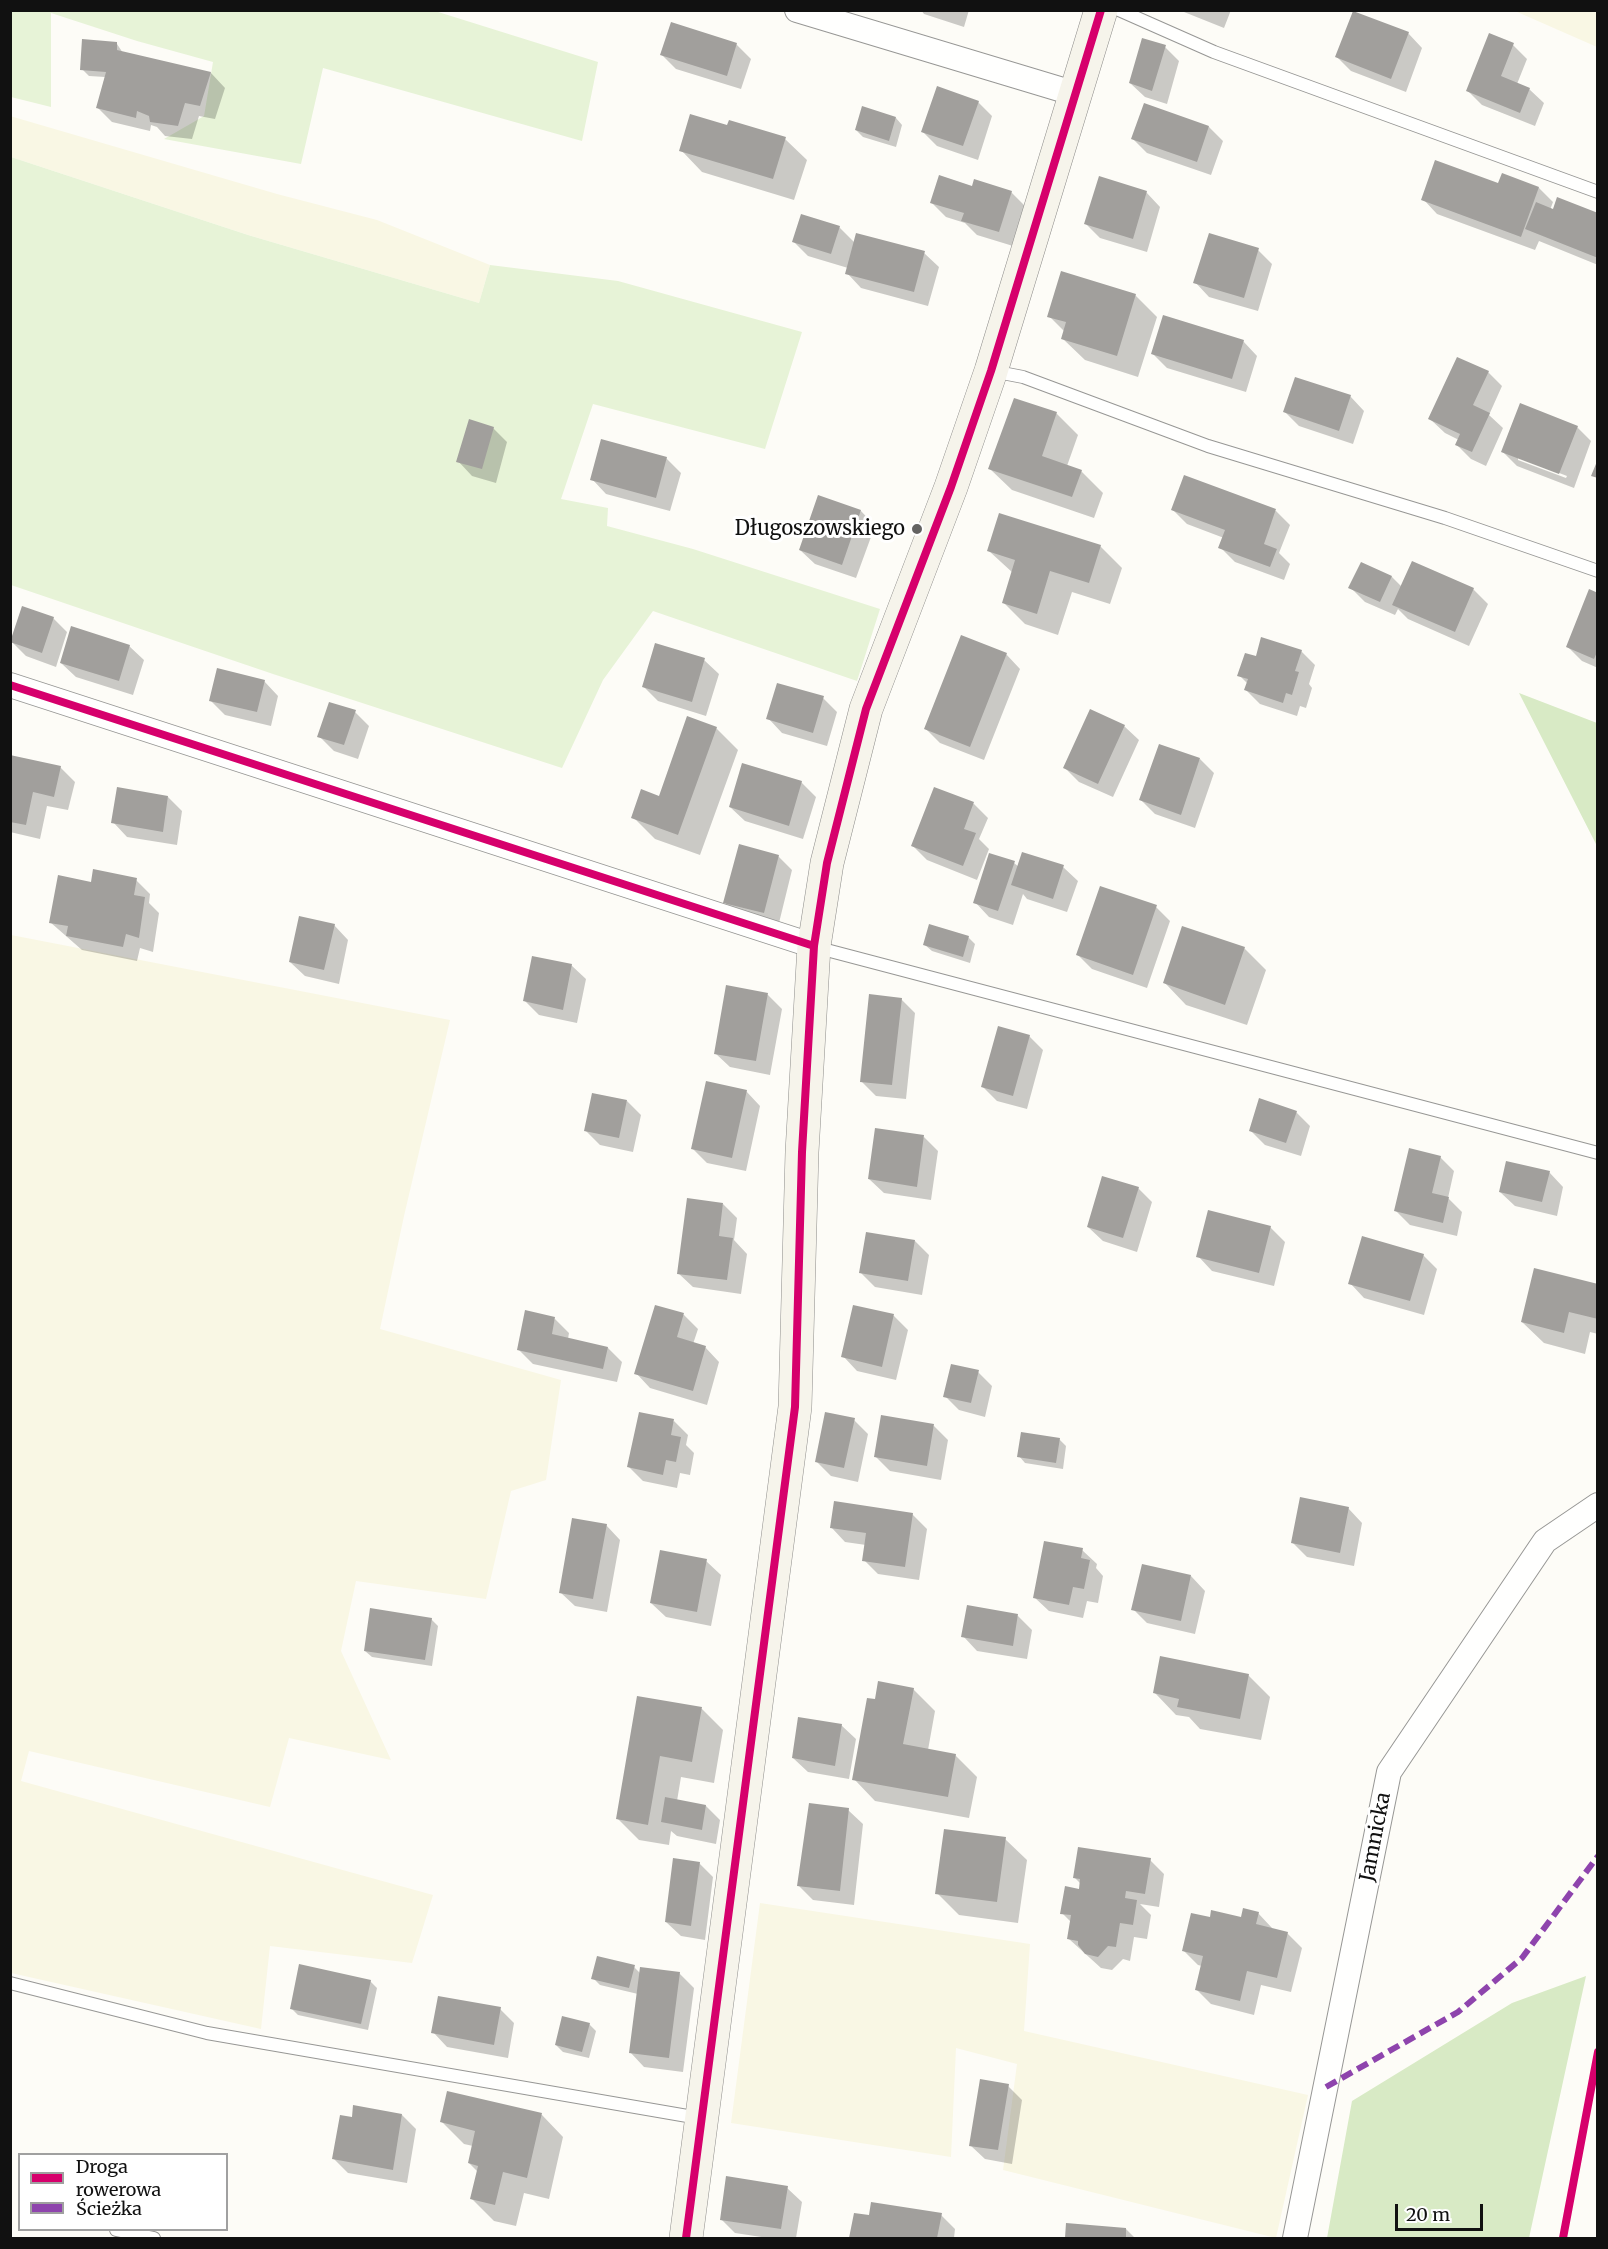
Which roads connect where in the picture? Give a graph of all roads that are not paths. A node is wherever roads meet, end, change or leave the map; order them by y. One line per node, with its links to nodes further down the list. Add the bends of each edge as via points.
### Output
1 (797, 10): 4 (street)
2 (1101, 10): 4 (street)
3 (1119, 10): 5 (lane, via 1214,52)
4 (1076, 94): 6 (street)
5 (1598, 192)
6 (991, 371): 7 (lane, via 1023,377 1208,446 1445,518); 9 (street, via 866,709 827,864)
7 (1598, 571)
8 (10, 685): 9 (street)
9 (814, 946): 10 (lane); 13 (street, via 802,1152 795,1407)
10 (1598, 1153)
11 (1598, 1505): 17 (street, Jamnicka, via 1545,1542 1389,1772)
12 (10, 1983): 13 (lane, via 207,2033)
13 (703, 2119): 16 (street)
14 (124, 2231): 15 (lane)
15 (154, 2238)
16 (686, 2238)
17 (1295, 2238)

